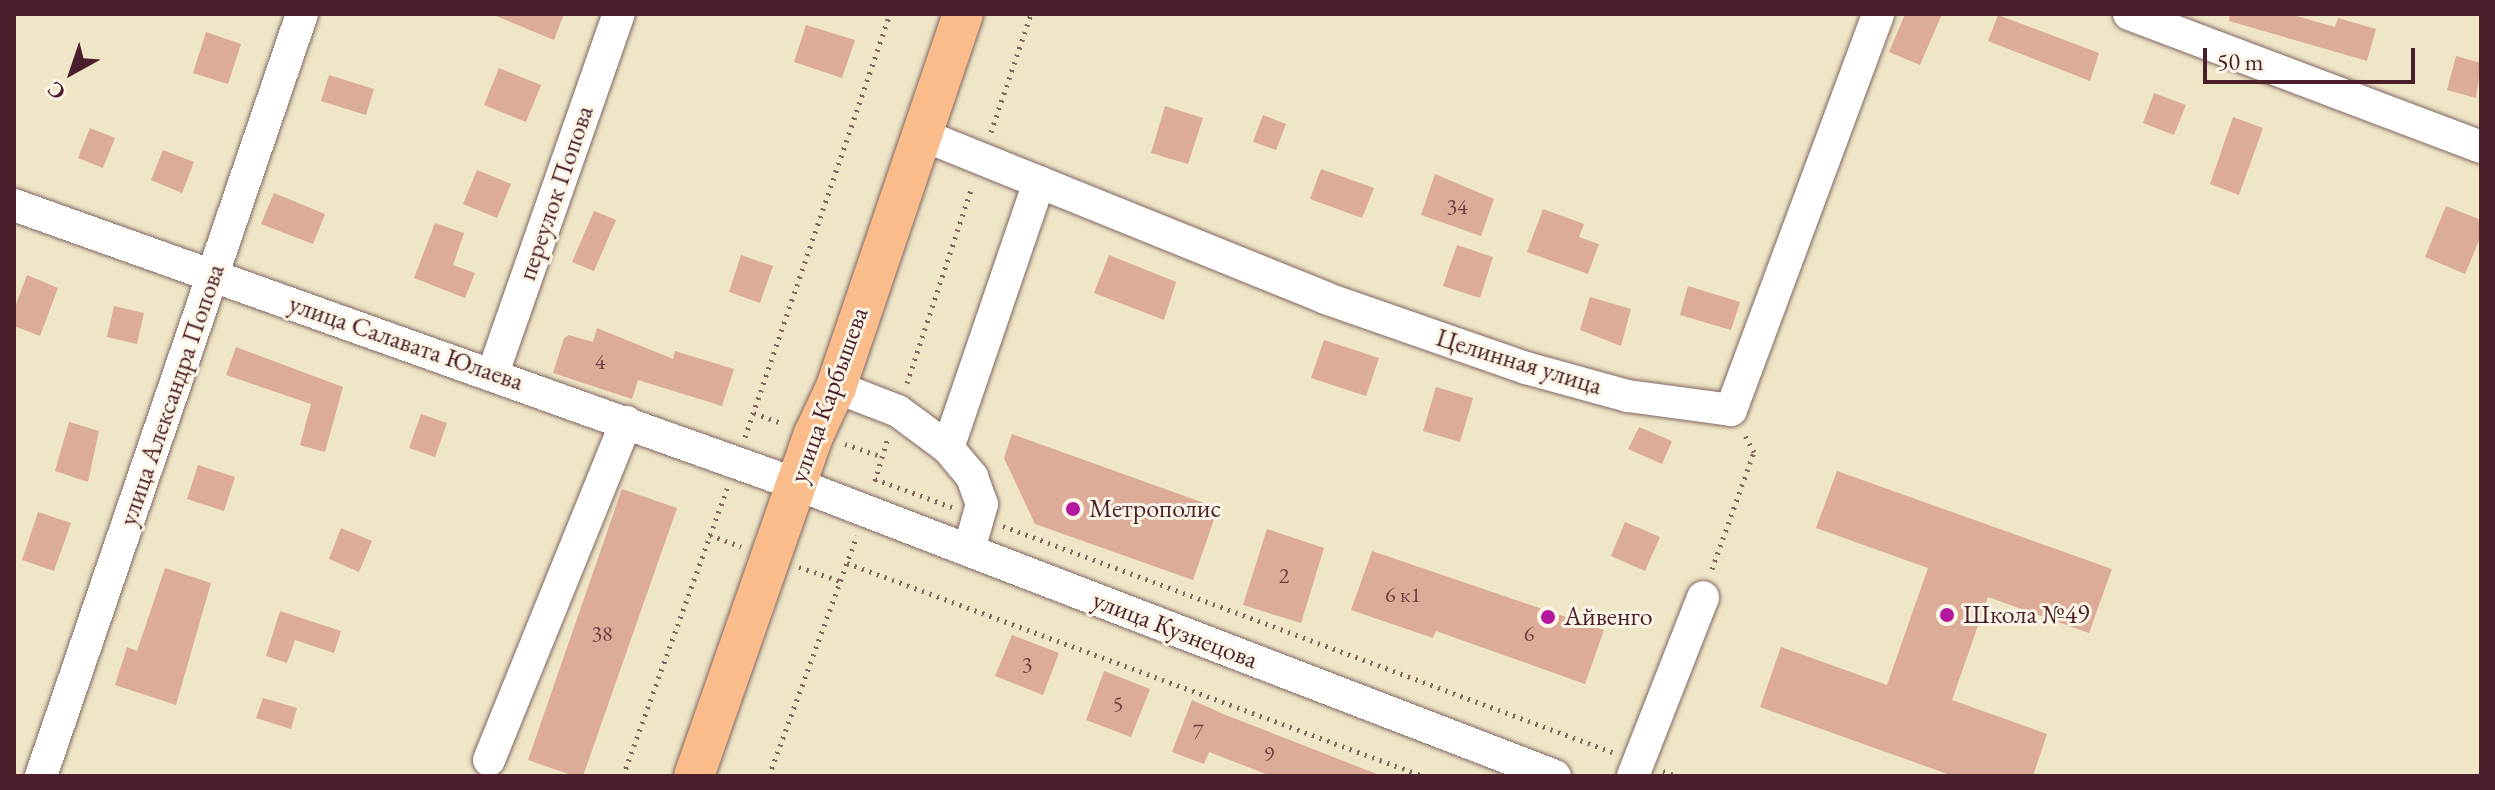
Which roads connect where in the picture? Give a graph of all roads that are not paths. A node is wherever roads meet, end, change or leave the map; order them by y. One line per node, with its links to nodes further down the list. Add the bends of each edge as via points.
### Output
1 (302, 14): 10 (street, улица Александра Попова)
2 (619, 14): 11 (street, переулок Попова)
3 (963, 14): 6 (main road, улица Карбышева)
4 (1878, 14): 8 (street, Целинная улица, via 1731,410 1628,396 1526,368 1325,298)
5 (2129, 14): 7 (street)
6 (920, 134): 8 (street, Целинная улица); 12 (main road, улица Карбышева)
7 (2481, 147)
8 (1039, 182): 14 (street)
9 (14, 205): 10 (street, улица Салавата Юлаева)
10 (213, 277): 11 (street, улица Салавата Юлаева); 20 (street, улица Александра Попова)
11 (493, 373): 13 (street, улица Салавата Юлаева)
12 (836, 387): 14 (street, via 898,411); 15 (main road, улица Карбышева)
13 (626, 422): 15 (street, улица Салавата Юлаева); 18 (street)
14 (948, 448): 16 (street, via 972,477 982,504)
15 (796, 484): 16 (street, улица Кузнецова); 21 (main road, улица Карбышева)
16 (969, 550): 22 (street, улица Кузнецова)
17 (1703, 597): 19 (street)
18 (489, 760)
19 (1636, 769)
20 (41, 776)
21 (694, 776)
22 (1555, 776)

